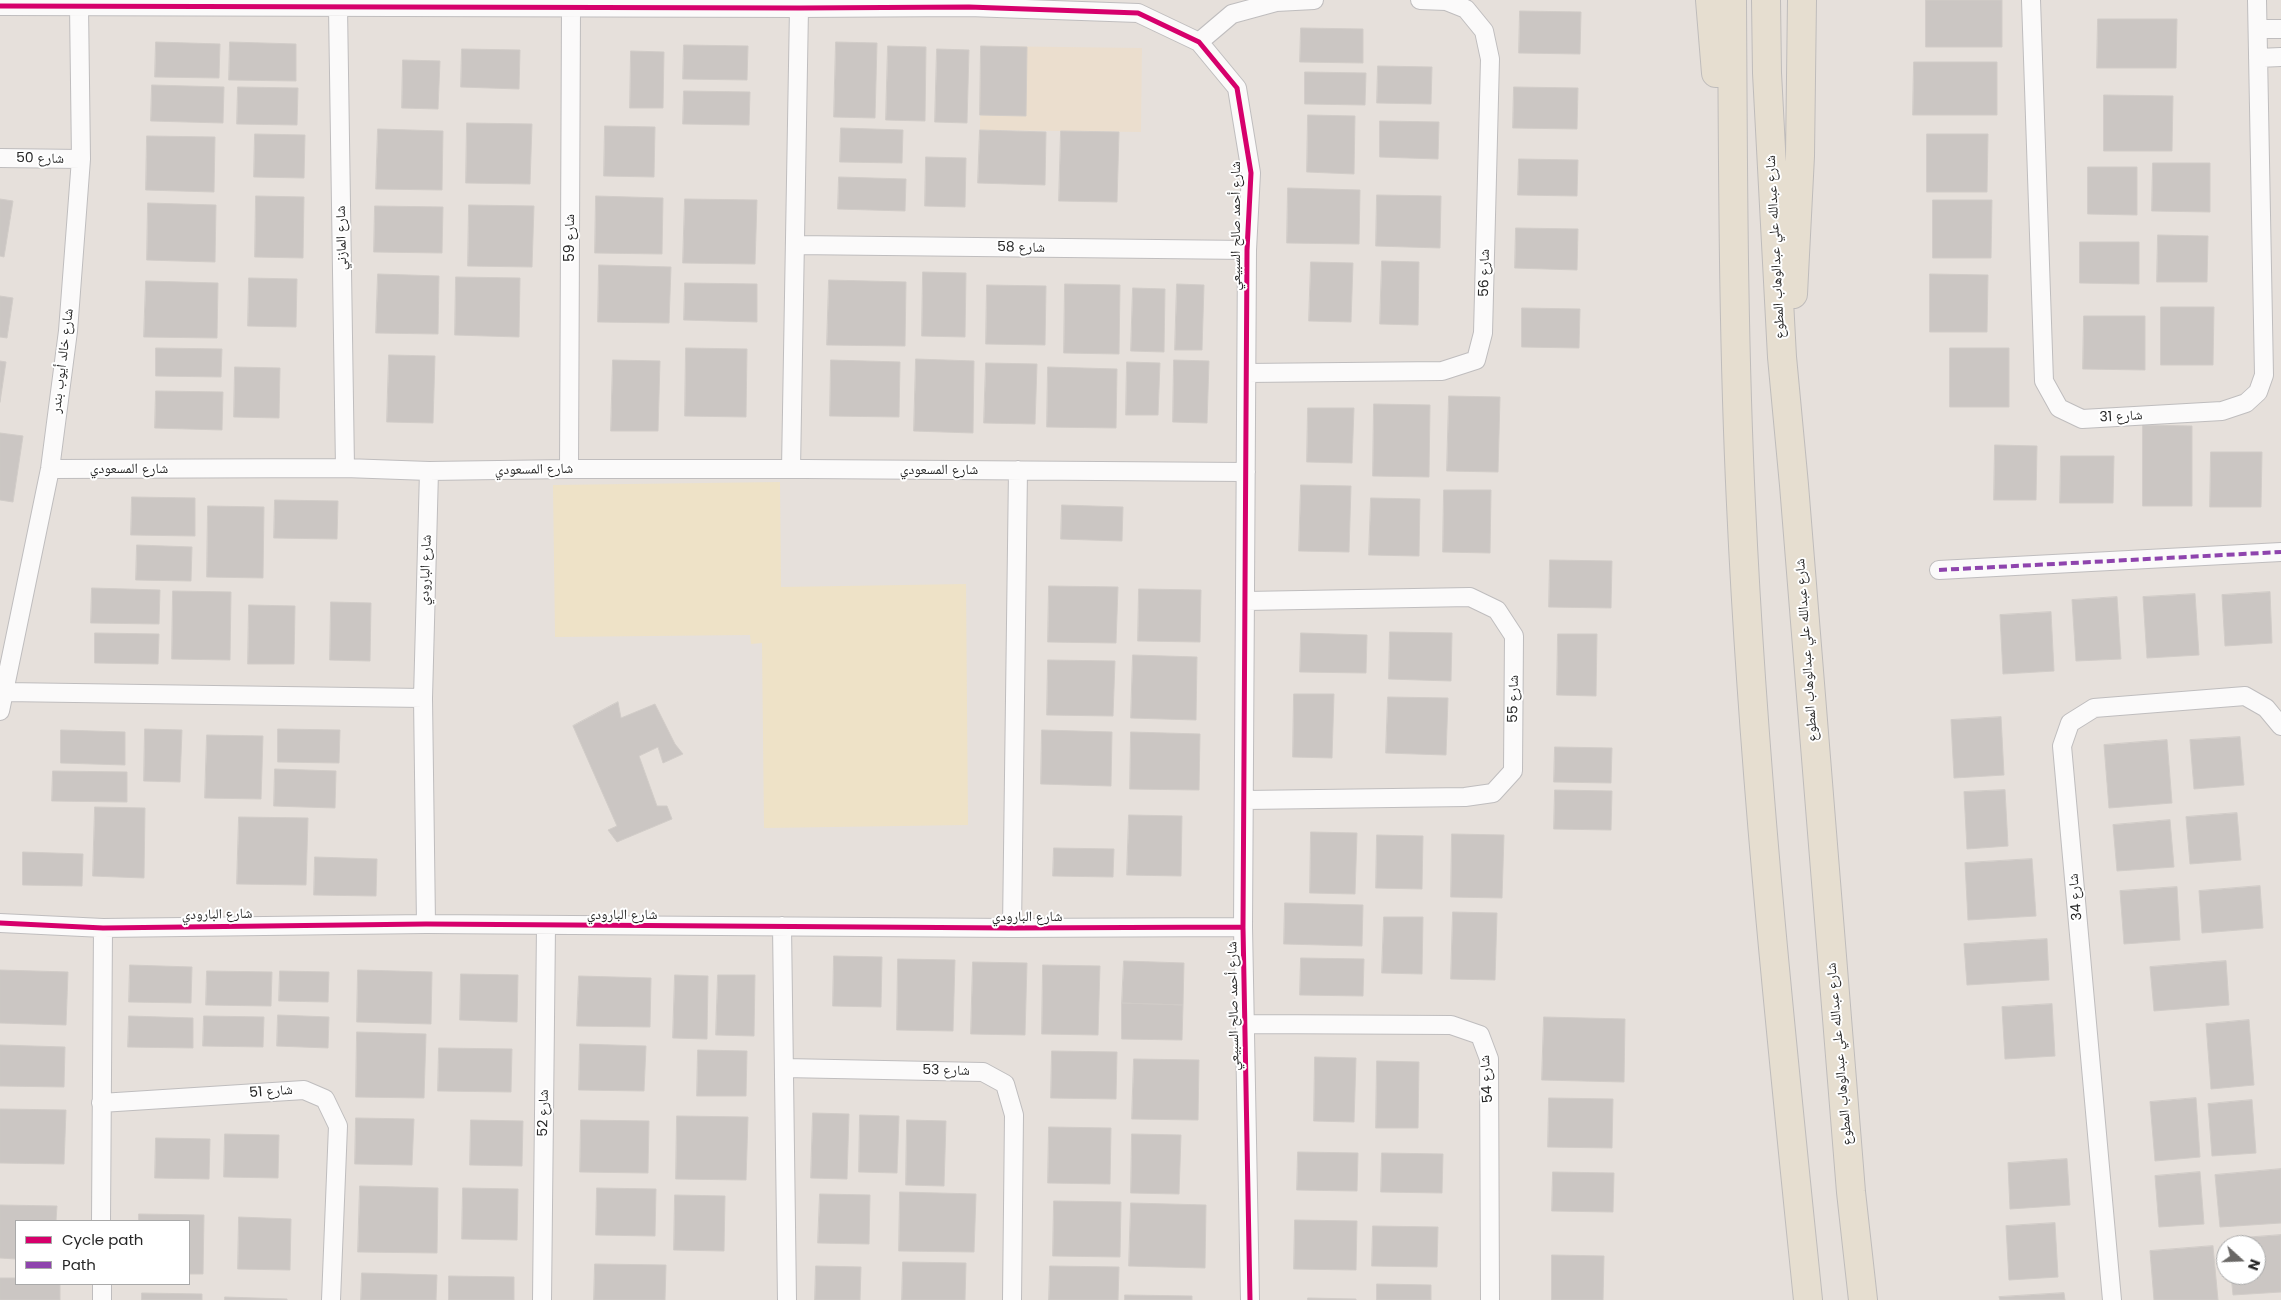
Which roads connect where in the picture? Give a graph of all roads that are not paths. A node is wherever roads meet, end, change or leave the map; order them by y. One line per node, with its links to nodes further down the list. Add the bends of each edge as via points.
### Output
1 (1314, 0): 18 (street, via 1276,2 1232,14)
2 (1420, 0): 27 (street, شارع 56, via 1446,1 1466,9 1484,31 1490,59 1483,333 1476,360 1442,371)
3 (1710, 0): 25 (main road)
4 (1732, 0): 25 (main road)
5 (1766, 0): 26 (main road, شارع عبدالله علي عبدالوهاب المطوع)
6 (1802, 0): 26 (main road, via 1797,250)
7 (2031, 0): 20 (street, شارع 31, via 2044,380 2059,408 2082,419 2222,411 2246,403 2258,392 2264,375)
8 (2257, 0): 16 (street, شارع 31)
9 (670, 4): 14 (street, شارع أحمد صالح السبيعي); 15 (street, شارع أحمد صالح السبيعي)
10 (969, 4): 15 (street, شارع أحمد صالح السبيعي); 18 (street, شارع أحمد صالح السبيعي, via 1138,13)
11 (0, 6): 12 (street, شارع أحمد صالح السبيعي)
12 (79, 6): 13 (street, شارع أحمد صالح السبيعي); 22 (street, شارع خالد أيوب بندر)
13 (338, 7): 14 (street, شارع أحمد صالح السبيعي); 28 (street, شارع المازني)
14 (571, 8): 30 (street, شارع 59)
15 (799, 8): 23 (street)
16 (2259, 29): 17 (street); 20 (street, شارع 31)
17 (2281, 29)
18 (1200, 42): 24 (street, شارع أحمد صالح السبيعي, via 1237,88 1250,174)
19 (2281, 57): 20 (street)
20 (2258, 58)
21 (0, 158): 22 (street, شارع 50)
22 (81, 159): 29 (street, شارع خالد أيوب بندر, via 68,331)
23 (795, 245): 24 (street, شارع 58); 31 (street)
24 (1247, 250): 27 (street, شارع أحمد صالح السبيعي)
25 (1733, 250): 62 (main road, via 1741,505 1760,795)
26 (1782, 357): 63 (main road, شارع عبدالله علي عبدالوهاب المطوع, via 1850,1182)
27 (1247, 372): 34 (street, شارع أحمد صالح السبيعي)
28 (345, 468): 29 (street, شارع المسعودي); 33 (street, شارع المسعودي)
29 (50, 469): 38 (street, شارع خالد أيوب بندر)
30 (568, 469): 31 (street, شارع المسعودي); 33 (street, شارع المسعودي)
31 (791, 469): 32 (street, شارع المسعودي)
32 (1018, 470): 34 (street, شارع المسعودي); 49 (street)
33 (429, 472): 39 (street, شارع البارودي)
34 (1246, 472): 37 (street, شارع أحمد صالح السبيعي)
35 (2281, 552): 36 (street)
36 (1939, 570)
37 (1246, 601): 42 (street, شارع أحمد صالح السبيعي); 42 (street, شارع 55, via 1470,597 1497,610 1514,636 1513,771 1493,793 1466,797)
38 (5, 692): 39 (street); 40 (street, شارع خالد أيوب بندر)
39 (423, 698): 44 (street, شارع البارودي)
40 (0, 711)
41 (2281, 726): 64 (street, شارع 34, via 2266,708 2246,696 2094,708 2070,723 2062,746)
42 (1246, 800): 47 (street, شارع أحمد صالح السبيعي)
43 (0, 923): 48 (street, شارع البارودي)
44 (426, 924): 45 (street, شارع البارودي); 48 (street, شارع البارودي)
45 (546, 926): 46 (street, شارع البارودي); 57 (street, شارع 52)
46 (782, 926): 49 (street, شارع البارودي); 51 (street)
47 (1244, 927): 49 (street, شارع البارودي); 50 (street, شارع أحمد صالح السبيعي)
48 (103, 928): 52 (street)
49 (1012, 928)
50 (1246, 1024): 60 (street, شارع أحمد صالح السبيعي); 61 (street, شارع 54, via 1452,1025 1480,1034 1489,1059)
51 (785, 1068): 58 (street); 59 (street, شارع 53, via 983,1072 1006,1084 1014,1115)
52 (101, 1103): 53 (street); 56 (street, شارع 51, via 304,1090 325,1099 338,1126)
53 (102, 1220)
54 (102, 1285): 55 (street)
55 (102, 1300)
56 (331, 1300)
57 (542, 1300)
58 (787, 1300)
59 (1012, 1300)
60 (1250, 1300)
61 (1490, 1300)
62 (1808, 1300)
63 (1863, 1300)
64 (2112, 1300)

